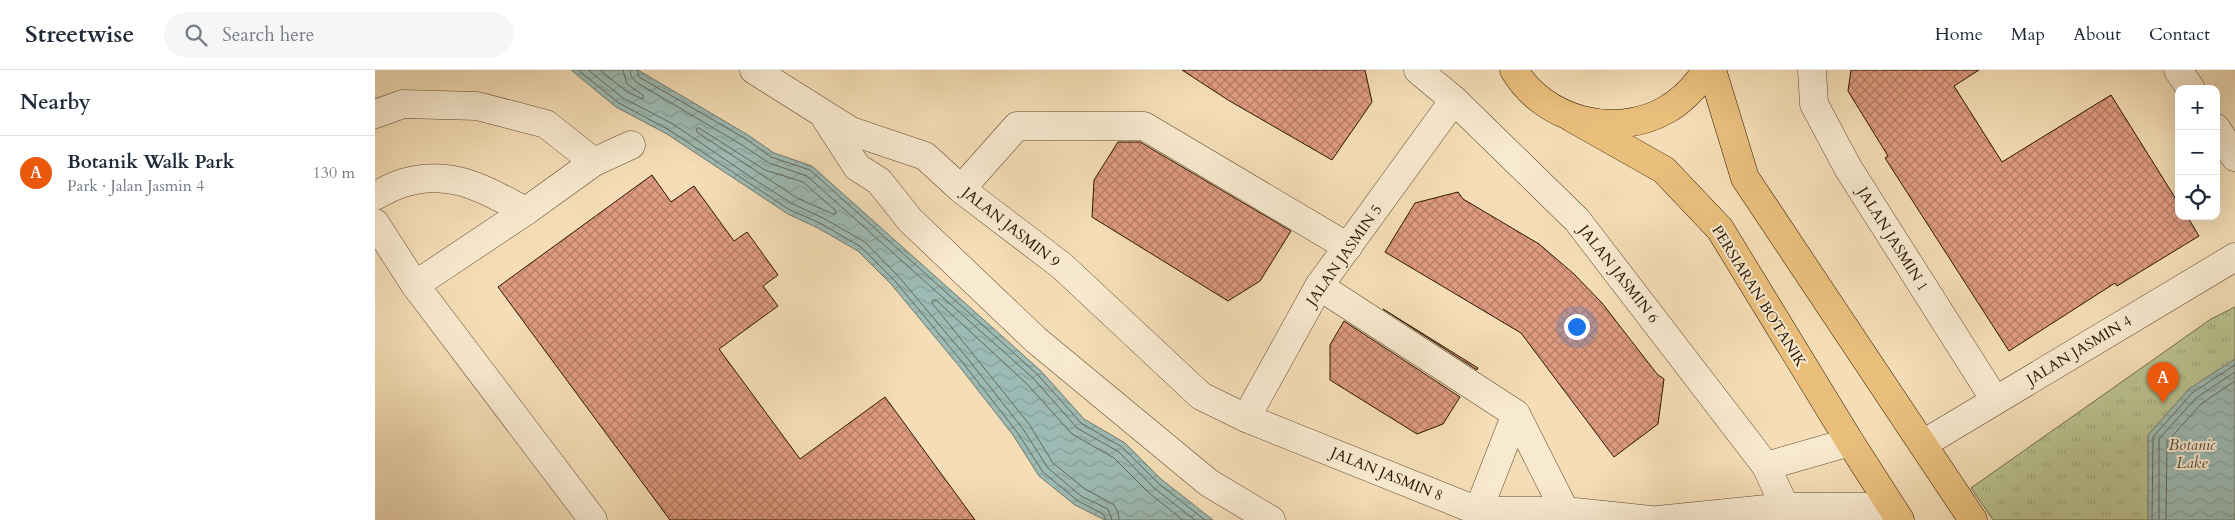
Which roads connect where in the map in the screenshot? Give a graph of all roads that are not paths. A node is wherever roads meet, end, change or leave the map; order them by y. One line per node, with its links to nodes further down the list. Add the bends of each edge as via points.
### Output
1 (754, 70): 10 (street, JALAN JASMIN 9)
2 (1418, 70): 9 (street, JALAN JASMIN 6)
3 (1514, 70): 12 (main road, via 1521,82 1544,104)
4 (1707, 70): 12 (main road, via 1692,91 1666,110 1636,122 1603,125)
5 (1712, 70): 29 (main road, via 1745,178)
6 (1812, 70): 25 (street, JALAN JASMIN 1, via 1814,104 1832,140)
7 (2178, 70): 8 (street)
8 (2188, 85)
9 (1454, 100): 21 (street, JALAN JASMIN 5); 30 (street, JALAN JASMIN 6, via 1577,220)
10 (823, 113): 17 (street, JALAN JASMIN 9, via 851,131 925,156); 36 (street, via 857,167 879,181 911,220 1036,340 1209,483)
11 (375, 114): 16 (street, via 403,104 477,106 546,124)
12 (1572, 118): 28 (main road, PERSIARAN BOTANIK, via 1664,170 1720,229)
13 (2217, 130): 15 (street)
14 (631, 145): 16 (street)
15 (2235, 157)
16 (594, 162): 19 (street)
17 (961, 189): 21 (street, via 1017,126 1144,126); 27 (street, JALAN JASMIN 9, via 1062,266 1201,396)
18 (375, 196): 19 (street, via 403,183 434,177 471,183)
19 (526, 211): 23 (street)
20 (375, 223): 23 (street)
21 (1348, 247): 24 (street, JALAN JASMIN 5)
22 (2235, 257): 25 (street, JALAN JASMIN 4)
23 (415, 285): 35 (street)
24 (1319, 286): 26 (street); 27 (street, JALAN JASMIN 5)
25 (1995, 400): 29 (street, JALAN JASMIN 4)
26 (1516, 414): 32 (street); 33 (street)
27 (1246, 418): 32 (street, JALAN JASMIN 8)
28 (1850, 442): 30 (street); 34 (main road, PERSIARAN BOTANIK)
29 (1923, 444): 39 (main road)
30 (1766, 466): 31 (street, JALAN JASMIN 6)
31 (1785, 507): 34 (street); 38 (street)
32 (1478, 511): 33 (street, JALAN JASMIN 8)
33 (1565, 511): 37 (street, JALAN JASMIN 8)
34 (1895, 513)
35 (593, 520)
36 (1271, 520)
37 (1651, 520)
38 (1657, 520)
39 (1973, 520)

